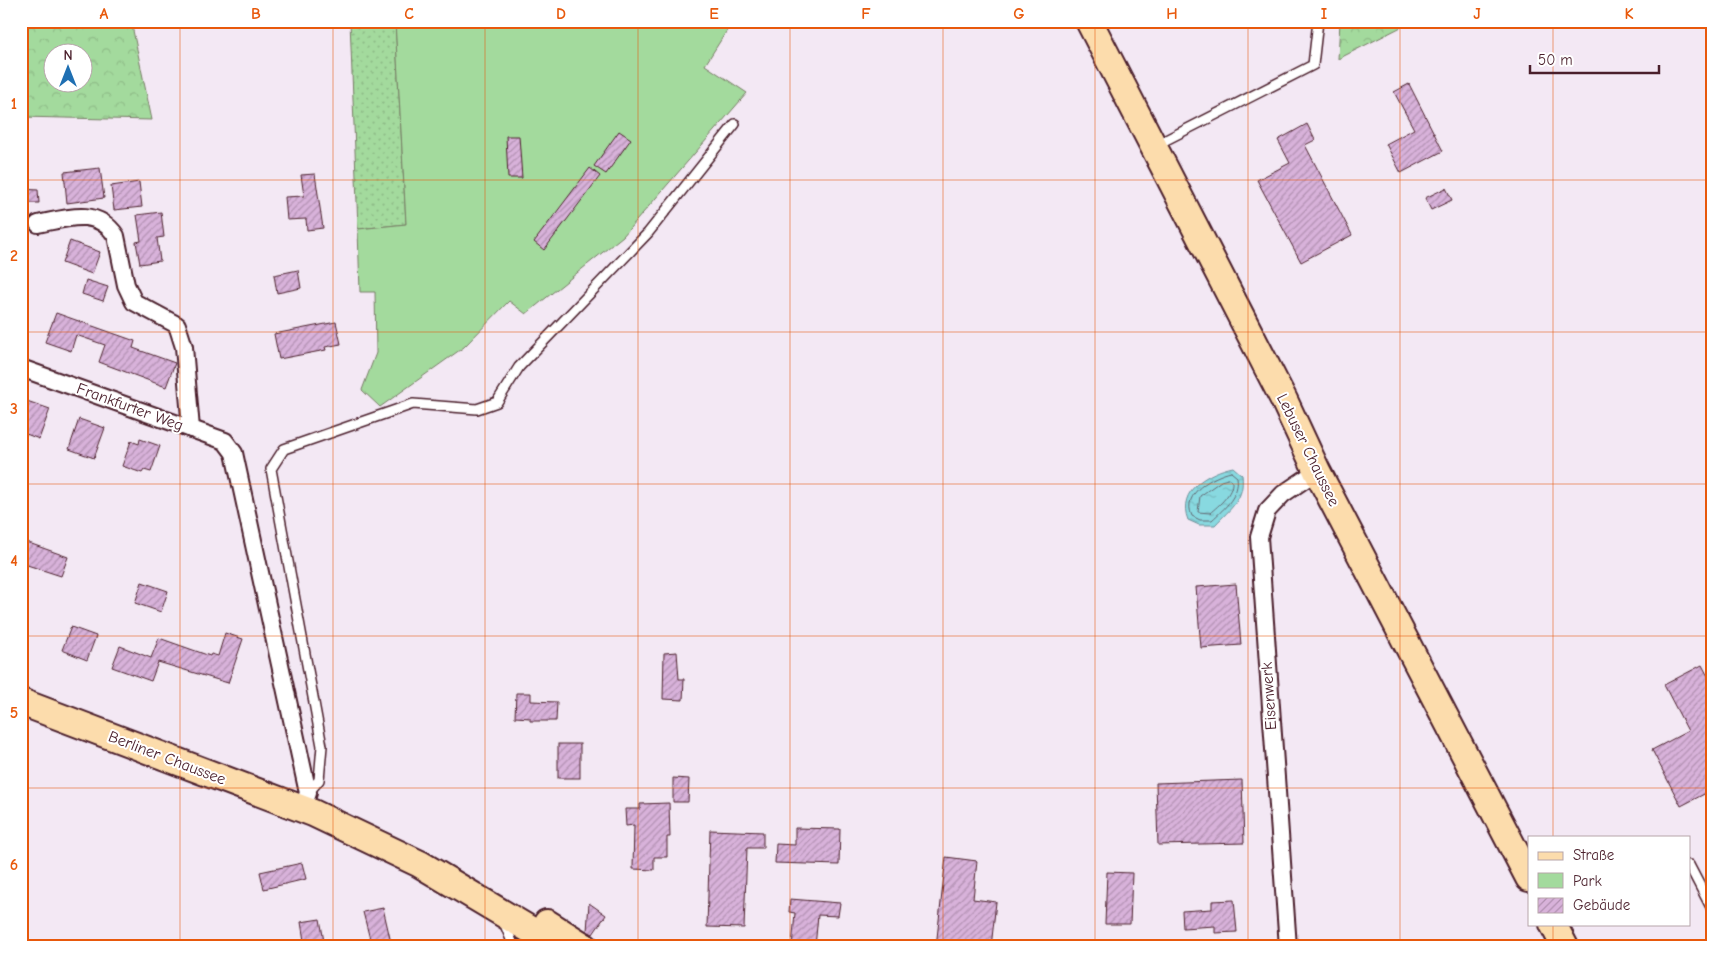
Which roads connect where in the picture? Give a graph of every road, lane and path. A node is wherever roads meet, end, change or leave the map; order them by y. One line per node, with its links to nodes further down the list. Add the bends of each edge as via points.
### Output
1 (1089, 21): 4 (main road, Lebuser Chaussee)
2 (1318, 21): 4 (lane, via 1313,65)
3 (735, 124): 10 (lane, via 648,232 519,367 497,402 478,409 413,404 284,449 271,469 322,746 319,780)
4 (1154, 146): 8 (main road, Lebuser Chaussee)
5 (38, 224): 7 (street, via 77,216 98,220 112,229 126,285 134,302 177,325 184,347)
6 (21, 368): 7 (street, Frankfurter Weg)
7 (191, 429): 10 (street, Frankfurter Weg, via 225,441 234,453)
8 (1317, 471): 12 (main road, Lebuser Chaussee); 18 (street, Eisenwerk, via 1283,494 1267,511 1259,537)
9 (21, 702): 10 (main road, Berliner Chaussee)
10 (308, 805): 13 (main road, Berliner Chaussee); 16 (main road, Berliner Chaussee, via 427,850)
11 (1690, 868): 14 (lane)
12 (1528, 876)
13 (494, 907): 16 (main road, Berliner Chaussee); 17 (lane)
14 (1712, 909)
15 (1554, 926): 19 (main road)
16 (561, 944)
17 (514, 947)
18 (1288, 947)
19 (1565, 947)

